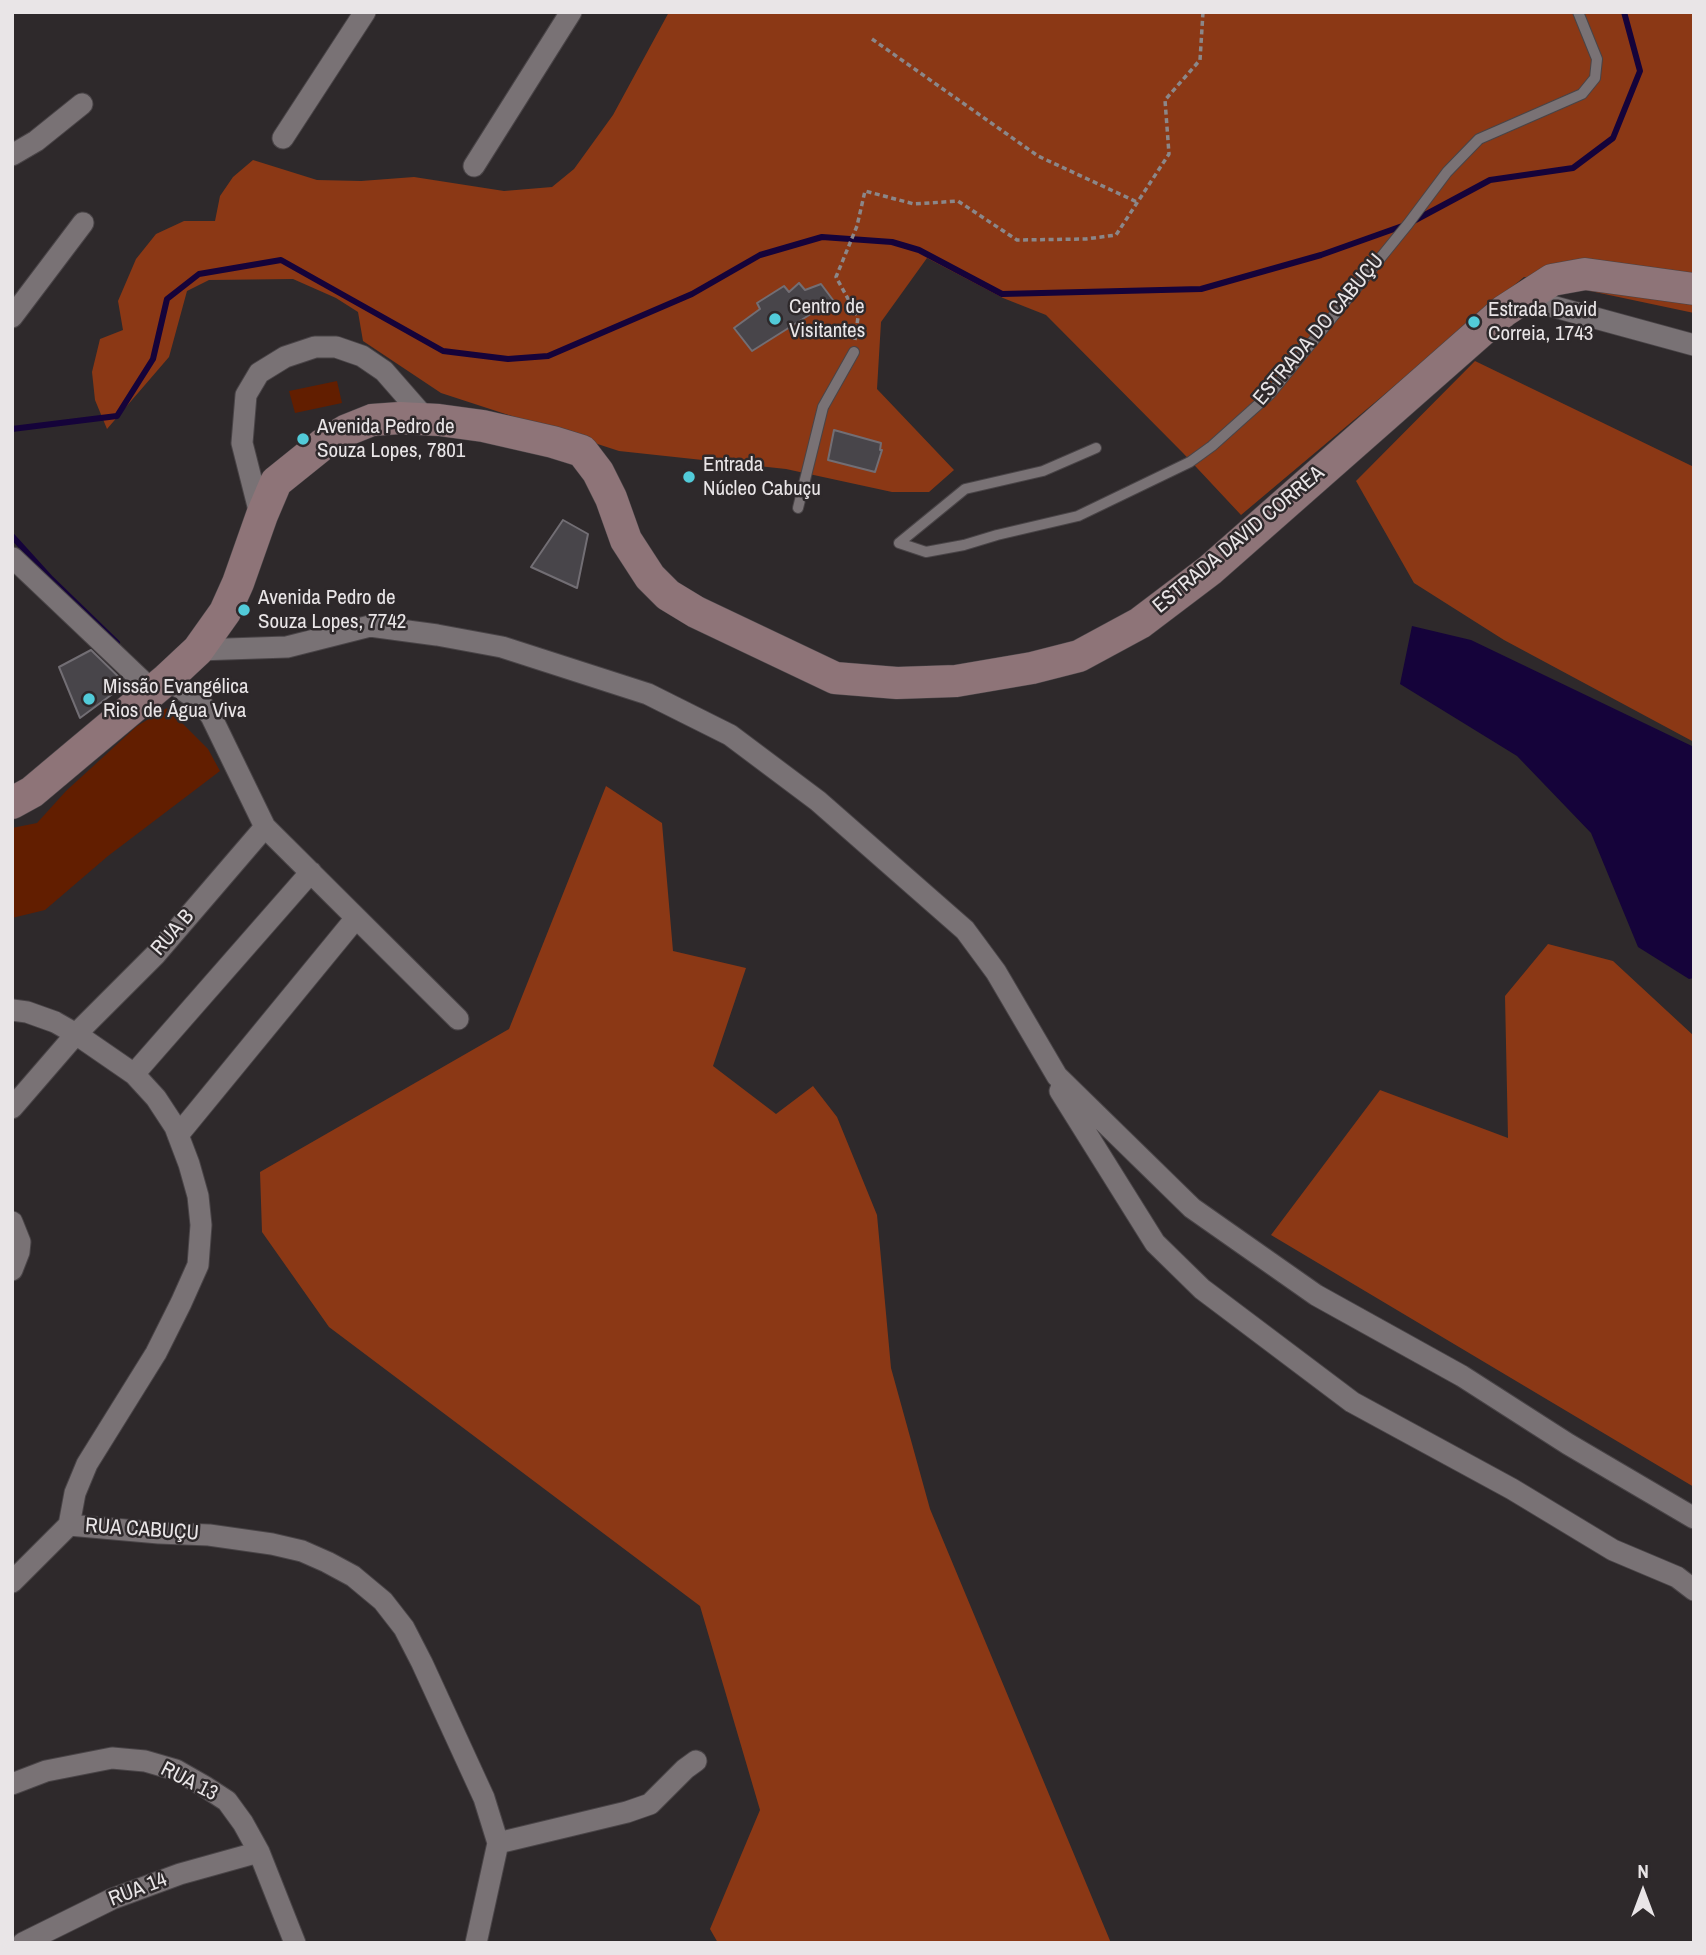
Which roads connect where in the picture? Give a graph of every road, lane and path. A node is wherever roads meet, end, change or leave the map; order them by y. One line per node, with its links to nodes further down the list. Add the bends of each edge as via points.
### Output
1 (365, 12): 7 (street)
2 (571, 12): 9 (street)
3 (1203, 12): 10 (path, via 1200,60 1166,100 1169,153)
4 (1578, 12): 18 (lane, ESTRADA DO CABUÇU, via 1597,59 1595,78 1582,94 1479,139 1447,172 1270,394 1212,446 1190,462 1078,516 926,552 899,543 965,489 1043,471)
5 (872, 39): 10 (path, via 1038,156)
6 (82, 104): 8 (street)
7 (283, 138)
8 (12, 155)
9 (474, 166)
10 (1137, 202): 16 (path, via 1116,235 1017,240 958,201 914,204 865,191 857,226 836,277 858,317)
11 (83, 223): 14 (street)
12 (1694, 289): 13 (main road, ESTRADA DAVID CORREA, via 1585,274 1552,280)
13 (1522, 298): 15 (street); 17 (main road, ESTRADA DAVID CORREA, via 1210,570 1140,623 1079,656 956,681 835,678 696,612 668,595 640,563 598,472 582,451 483,426)
14 (12, 317)
15 (1694, 345)
16 (854, 352): 19 (lane, via 823,407)
17 (426, 419): 20 (main road, via 372,420 322,444 276,482); 20 (street, via 384,370 337,347 315,347 260,373 246,395 242,443)
18 (1096, 448)
19 (798, 508)
20 (261, 518): 22 (main road, via 225,612)
21 (13, 558): 23 (street)
22 (198, 650): 23 (main road); 32 (street, via 287,647 370,626 502,648 648,694 730,735 818,801 965,930 996,972)
23 (160, 685): 24 (main road, via 32,792); 25 (street, via 200,702 211,716)
24 (12, 803)
25 (265, 827): 26 (street); 30 (street, RUA B, via 156,954)
26 (310, 872): 27 (street); 31 (street)
27 (356, 918): 29 (street); 34 (street)
28 (12, 1010): 30 (street, RUA CABUÇU, via 55,1022)
29 (458, 1019)
30 (76, 1034): 31 (street, RUA CABUÇU); 33 (street, RUA B)
31 (134, 1074): 34 (street, RUA CABUÇU, via 156,1098)
32 (1057, 1076): 37 (street, via 1192,1209 1305,1287 1462,1376); 40 (street, via 1060,1092 1155,1242 1202,1289 1352,1402)
33 (12, 1108)
34 (178, 1135): 38 (street, RUA CABUÇU, via 198,1196 198,1265 156,1353 87,1464)
35 (12, 1222): 36 (street, via 20,1242)
36 (12, 1270)
37 (1694, 1518)
38 (69, 1525): 39 (street); 43 (street, RUA CABUÇU, via 272,1544 302,1551 353,1576 383,1601 404,1628 484,1798)
39 (12, 1582)
40 (1694, 1590)
41 (696, 1761): 43 (street, via 650,1804)
42 (12, 1784): 44 (street, RUA 13, via 84,1762 112,1758 145,1761 176,1770 226,1801)
43 (498, 1843): 47 (street, RUA CABUÇU)
44 (258, 1852): 45 (street, RUA 14, via 112,1899); 46 (street, RUA 13)
45 (23, 1943)
46 (295, 1943)
47 (477, 1943)

